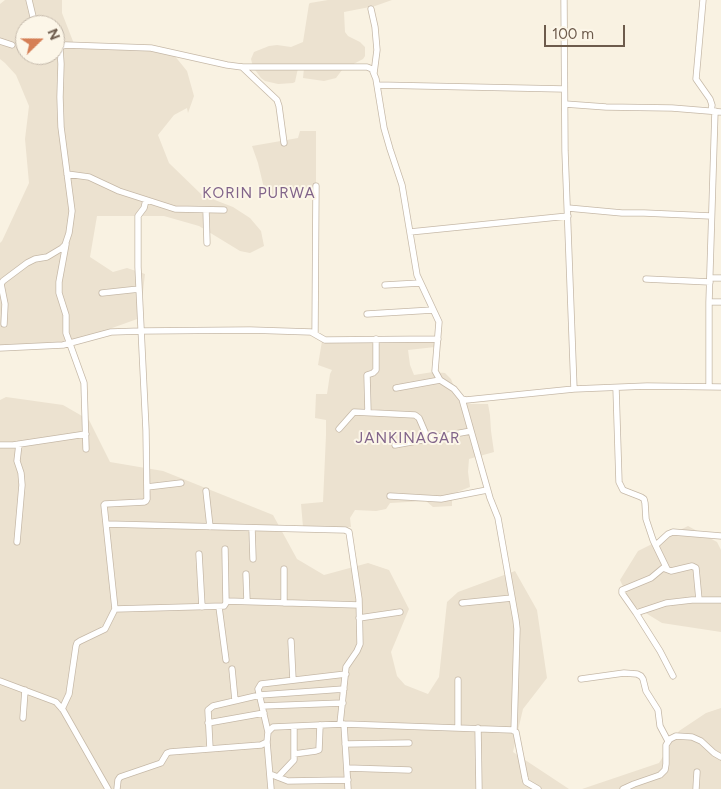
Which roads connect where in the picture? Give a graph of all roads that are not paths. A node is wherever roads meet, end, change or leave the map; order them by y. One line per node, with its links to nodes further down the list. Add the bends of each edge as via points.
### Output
1 (29, 0): 5 (street)
2 (564, 0): 13 (street)
3 (703, 0): 15 (street, via 696,79)
4 (371, 8): 11 (street, via 377,50)
5 (33, 15)
6 (0, 41): 7 (street)
7 (12, 45)
8 (65, 45): 10 (street, via 151,48)
9 (62, 65): 17 (street, via 60,96)
10 (242, 67): 11 (street, via 367,67); 16 (street, via 277,100)
11 (374, 73): 12 (street)
12 (377, 84): 13 (street); 25 (street)
13 (564, 89): 14 (street)
14 (565, 104): 15 (street); 20 (street)
15 (716, 111): 24 (street)
16 (284, 143)
17 (67, 174): 19 (street, via 89,177); 26 (street, via 72,211)
18 (316, 186): 41 (street)
19 (146, 200): 21 (street, via 175,209); 33 (street, via 138,216)
20 (568, 208): 23 (street); 24 (street)
21 (206, 210): 22 (street); 27 (street)
22 (224, 210)
23 (568, 216): 25 (street); 51 (street)
24 (711, 216): 30 (street)
25 (410, 232): 31 (street)
26 (66, 242): 39 (street, via 62,248 27,263 2,281); 44 (street, via 58,288)
27 (207, 243)
28 (721, 278): 30 (street)
29 (646, 279): 30 (street)
30 (710, 280): 35 (street)
31 (420, 282): 32 (street); 37 (street)
32 (385, 285)
33 (139, 289): 34 (street); 40 (street)
34 (102, 293)
35 (709, 302): 36 (street); 47 (street)
36 (721, 302)
37 (433, 310): 38 (street); 42 (street, via 439,322)
38 (367, 314)
39 (4, 324)
40 (141, 331): 41 (street); 44 (street, via 111,332); 63 (street)
41 (315, 334): 43 (street, via 325,340)
42 (438, 338): 43 (street); 46 (street, via 435,371)
43 (376, 339): 53 (street, via 376,370 367,375)
44 (70, 344): 45 (street); 56 (street, via 84,383)
45 (0, 348)
46 (440, 380): 49 (street); 52 (street, via 454,388)
47 (709, 386): 48 (street); 50 (street)
48 (721, 386)
49 (396, 388)
50 (616, 388): 51 (street); 72 (street, via 619,482 623,490 644,499 646,519)
51 (574, 389): 52 (street)
52 (462, 399): 55 (street)
53 (368, 412): 54 (street, via 354,412); 57 (street, via 415,415)
54 (339, 429)
55 (471, 431): 57 (street); 64 (street)
56 (86, 434): 59 (street); 61 (street)
57 (428, 439): 60 (street)
58 (0, 444): 59 (street)
59 (19, 444): 71 (street, via 17,461 22,485)
60 (395, 445)
61 (86, 449)
62 (181, 483): 63 (street)
63 (147, 487): 67 (street, via 145,502 105,504)
64 (488, 490): 66 (street, via 441,499); 79 (street, via 498,518)
65 (206, 491): 68 (street)
66 (390, 496)
67 (106, 524): 68 (street); 89 (street)
68 (210, 527): 69 (street)
69 (252, 528): 75 (street); 86 (street, via 349,532)
70 (721, 536): 72 (street, via 671,532)
71 (17, 542)
72 (656, 545): 77 (street)
73 (225, 549): 82 (street)
74 (199, 554): 87 (street)
75 (252, 559)
76 (284, 569): 84 (street)
77 (667, 569): 80 (street, via 696,568); 91 (street, via 622,590)
78 (246, 574): 83 (street)
79 (512, 598): 85 (street); 117 (street, via 517,629)
80 (699, 600): 81 (street); 91 (street, via 666,603)
81 (721, 600)
82 (226, 601): 83 (street); 88 (street)
83 (247, 601): 84 (street)
84 (284, 602): 86 (street)
85 (462, 603)
86 (359, 605): 92 (street)
87 (202, 607): 88 (street); 89 (street)
88 (220, 607): 94 (street)
89 (115, 609): 108 (street, via 105,629 77,643 70,694)
90 (400, 612): 92 (street)
91 (636, 613): 97 (street)
92 (360, 618): 96 (street, via 359,648 349,662)
93 (291, 641): 99 (street)
94 (226, 660)
95 (232, 669): 105 (street)
96 (346, 674): 99 (street); 102 (street)
97 (672, 676)
98 (582, 679): 119 (street, via 624,673 641,676 658,710 660,726)
99 (293, 680): 104 (street, via 260,684)
100 (458, 680): 115 (street)
101 (0, 681): 103 (street)
102 (344, 689): 104 (street); 106 (street)
103 (25, 690): 108 (street, via 56,702); 110 (street)
104 (260, 695): 105 (street); 107 (street)
105 (235, 700): 111 (street, via 208,708)
106 (343, 703): 107 (street); 112 (street)
107 (262, 706): 109 (street)
108 (62, 709): 134 (street)
109 (264, 713): 111 (street); 118 (street)
110 (23, 718)
111 (208, 723): 123 (street)
112 (342, 724): 113 (street); 115 (street); 122 (street)
113 (320, 725): 114 (street); 124 (street, via 318,751)
114 (294, 726): 118 (street, via 273,727); 124 (street)
115 (458, 728): 116 (street)
116 (478, 728): 117 (street); 137 (street)
117 (514, 731): 132 (street)
118 (268, 732): 120 (street)
119 (668, 741): 125 (street, via 676,736 692,737); 140 (street, via 665,770)
120 (267, 742): 123 (street); 129 (street)
121 (408, 743): 122 (street)
122 (346, 744): 126 (street)
123 (210, 749): 135 (street, via 167,753 161,763 120,777)
124 (294, 754): 130 (street, via 294,760)
125 (721, 757)
126 (347, 768): 127 (street); 131 (street)
127 (409, 770)
128 (697, 772): 141 (street)
129 (270, 774): 130 (street); 133 (street)
130 (278, 777): 131 (street, via 288,781)
131 (348, 780): 136 (street)
132 (526, 782): 138 (street); 139 (street)
133 (272, 788)
134 (107, 789)
135 (117, 789)
136 (348, 789)
137 (479, 789)
138 (526, 789)
139 (538, 789)
140 (623, 789)
141 (696, 789)

